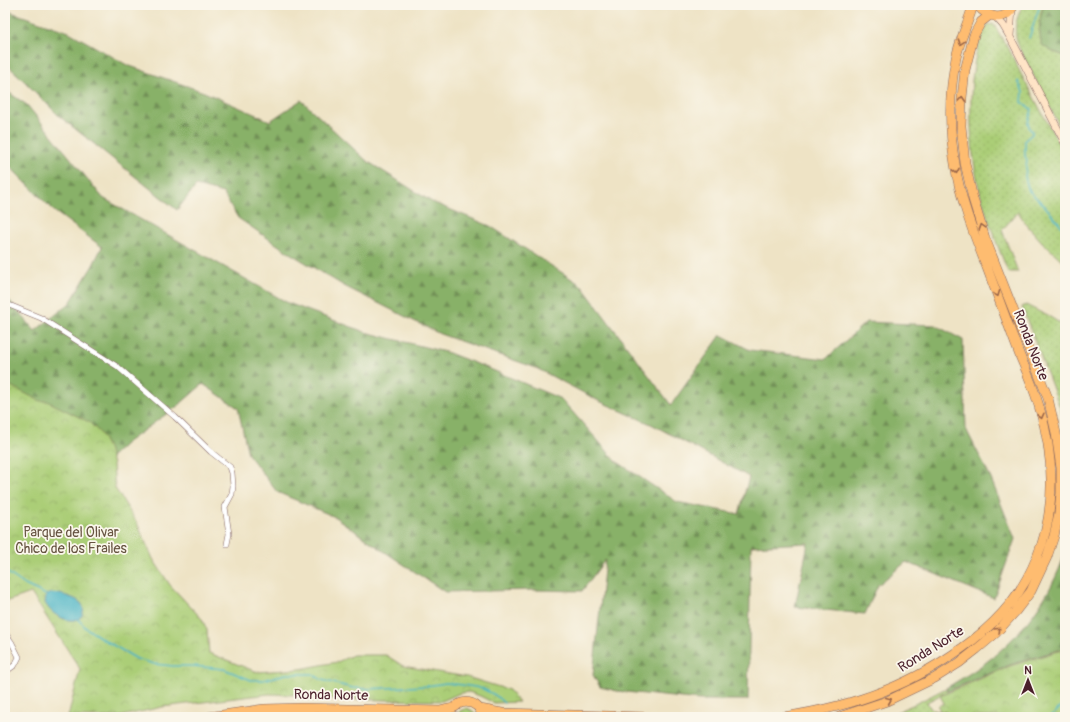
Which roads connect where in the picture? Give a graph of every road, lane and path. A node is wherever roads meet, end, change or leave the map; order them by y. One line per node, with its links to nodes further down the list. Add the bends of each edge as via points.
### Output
1 (973, 5): 16 (highway, Ronda Norte, one-way to 16, via 956,57 952,83 952,140 955,165 973,233 1030,380 1045,430 1050,458 1051,493 1042,546 1026,581 1002,614 985,631 949,657 907,681 864,699 807,714)
2 (978, 5): 4 (highway, via 981,10)
3 (1013, 7): 4 (highway, Ronda Norte, via 1003,16); 5 (main road)
4 (993, 16): 5 (main road, via 1003,24); 17 (highway, Ronda Norte, one-way to 4, via 887,701 935,678 977,649 996,633 1031,591 1048,557 1054,536 1059,513 1061,468 1048,398 985,238 965,163 962,126 965,70 974,36 981,22)
5 (1010, 37): 6 (main road)
6 (1065, 143)
7 (5, 302): 8 (street, via 9,306 41,318 118,367 230,467 233,486 225,507 229,534)
8 (227, 544)
9 (5, 633): 10 (street, via 19,657 15,665)
10 (5, 672)
11 (454, 708): 12 (highway, Ronda Norte, via 460,703 468,702 475,704); 13 (highway, Ronda Norte, via 440,711 264,709); 14 (highway)
12 (482, 713): 15 (highway, Ronda Norte)
13 (208, 717)
14 (450, 717)
15 (646, 717)
16 (783, 717)
17 (839, 717)

